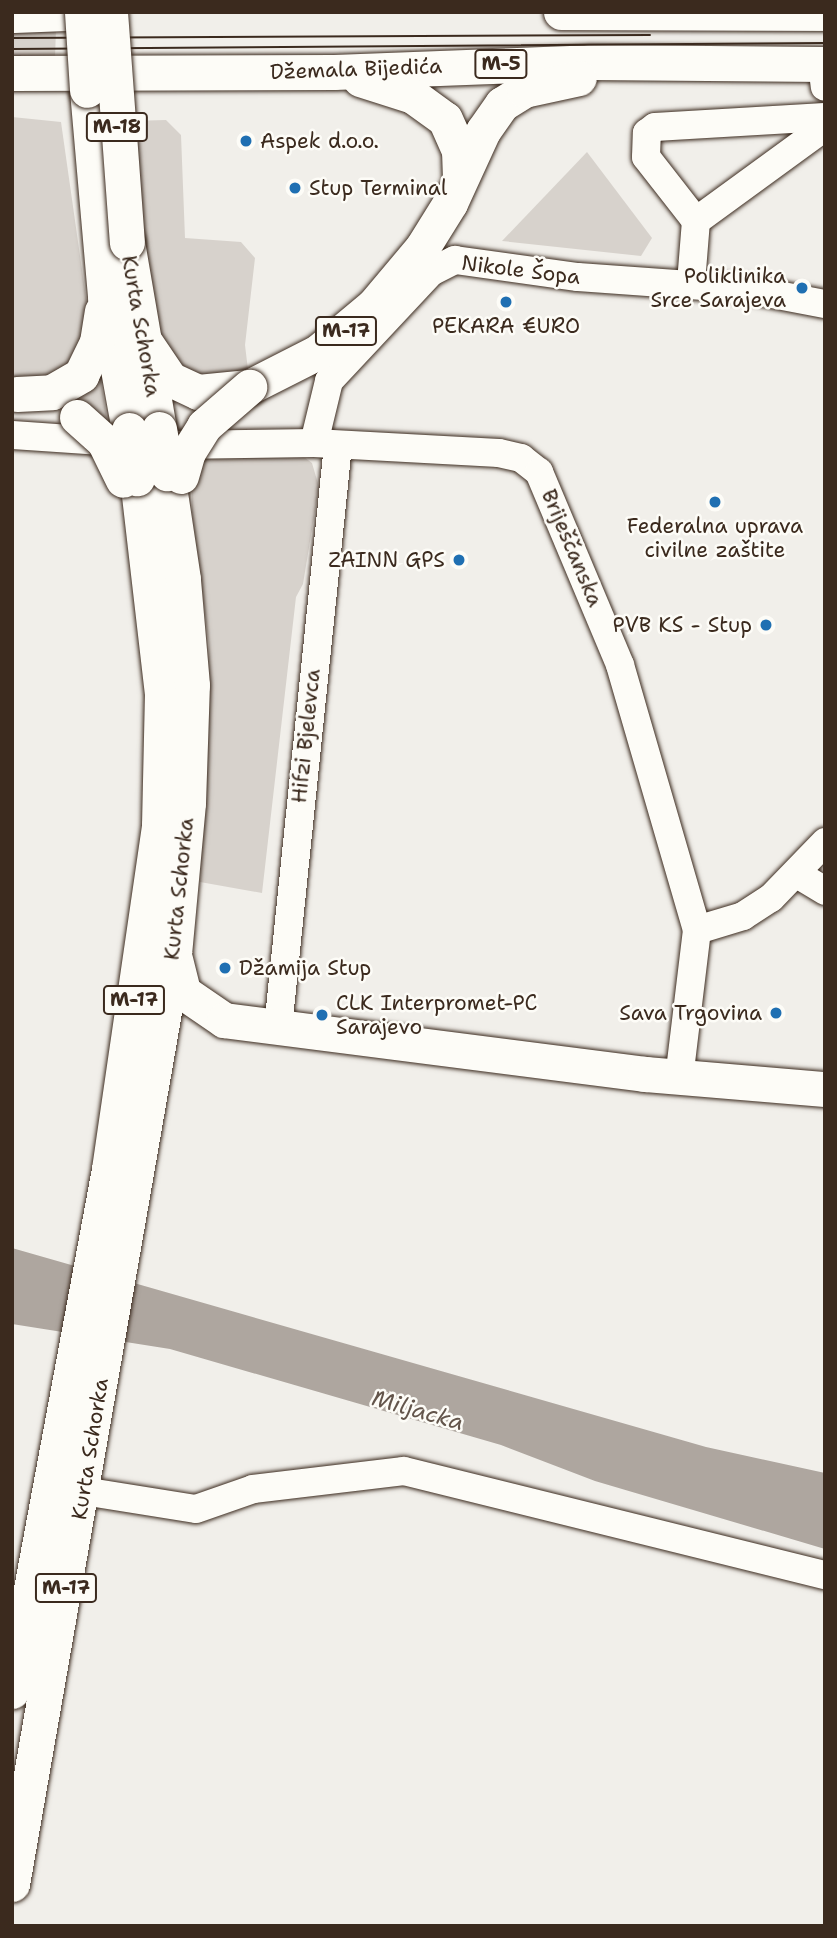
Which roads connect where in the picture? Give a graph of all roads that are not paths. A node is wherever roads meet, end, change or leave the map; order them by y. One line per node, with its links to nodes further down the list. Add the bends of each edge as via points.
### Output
1 (82, 12): 16 (main road, Kurta Schorka, bridge)
2 (94, 12): 7 (main road)
3 (110, 12): 16 (main road, Kurta Schorka / M-18, bridge)
4 (561, 12): 5 (main road)
5 (650, 13): 6 (main road)
6 (825, 13)
7 (12, 15)
8 (668, 62): 9 (main road, Džemala Bijedića / M-5); 10 (main road, Džemala Bijedića / M-17); 14 (main road, M-17, via 524,90 494,115)
9 (334, 72): 11 (main road, Džemala Bijedića / M-5); 14 (main road, via 413,96 431,107 454,134)
10 (824, 72)
11 (12, 73)
12 (825, 117): 15 (street, via 655,127 646,133 646,158)
13 (825, 127): 15 (street)
14 (460, 175): 21 (main road, M-17, via 450,203 422,248 350,327 317,352)
15 (696, 220): 17 (street)
16 (113, 245): 18 (main road, Kurta Schorka); 20 (main road, Kurta Schorka / M-18)
17 (691, 283): 19 (street, Nikole Šopa); 25 (street, Nikole Šopa, via 578,277 469,259 441,265 329,380)
18 (105, 296): 22 (main road, via 97,342 81,374 52,392); 23 (main road, Kurta Schorka)
19 (824, 303)
20 (141, 336): 21 (main road, via 170,379 184,388); 23 (main road, Kurta Schorka / M-18)
21 (233, 390): 26 (main road, M-17, bridge, via 188,452)
22 (15, 393): 26 (main road, bridge, via 77,417)
23 (144, 429): 26 (main road, Kurta Schorka / M-18, bridge)
24 (12, 435): 25 (street, Briješčanska, via 141,444)
25 (326, 444): 30 (street, Briješčanska, via 499,453 521,458 539,472 620,665); 33 (street, Hifzi Bjelevca)
26 (154, 488): 31 (main road, Kurta Schorka / M-17, via 192,685 188,803); 37 (main road, Kurta Schorka / M-17, via 162,694 159,825)
27 (825, 842): 28 (street)
28 (797, 874): 29 (street); 30 (street, via 743,916)
29 (825, 891)
30 (697, 930): 35 (street)
31 (174, 954): 32 (main road, via 183,992); 34 (main road, Kurta Schorka / M-17)
32 (224, 1020): 33 (main road); 34 (main road, via 193,1026 176,1042)
33 (278, 1028): 35 (main road)
34 (155, 1077): 37 (main road, Kurta Schorka / M-17)
35 (679, 1077): 36 (main road)
36 (825, 1089)
37 (106, 1267): 38 (main road, Kurta Schorka / M-17)
38 (87, 1372): 39 (main road, Kurta Schorka / M-17); 41 (main road, Kurta Schorka / M-17)
39 (83, 1491): 40 (street, via 196,1509 253,1489 404,1471); 42 (main road, Kurta Schorka / M-17)
40 (825, 1575)
41 (12, 1691)
42 (12, 1884)

